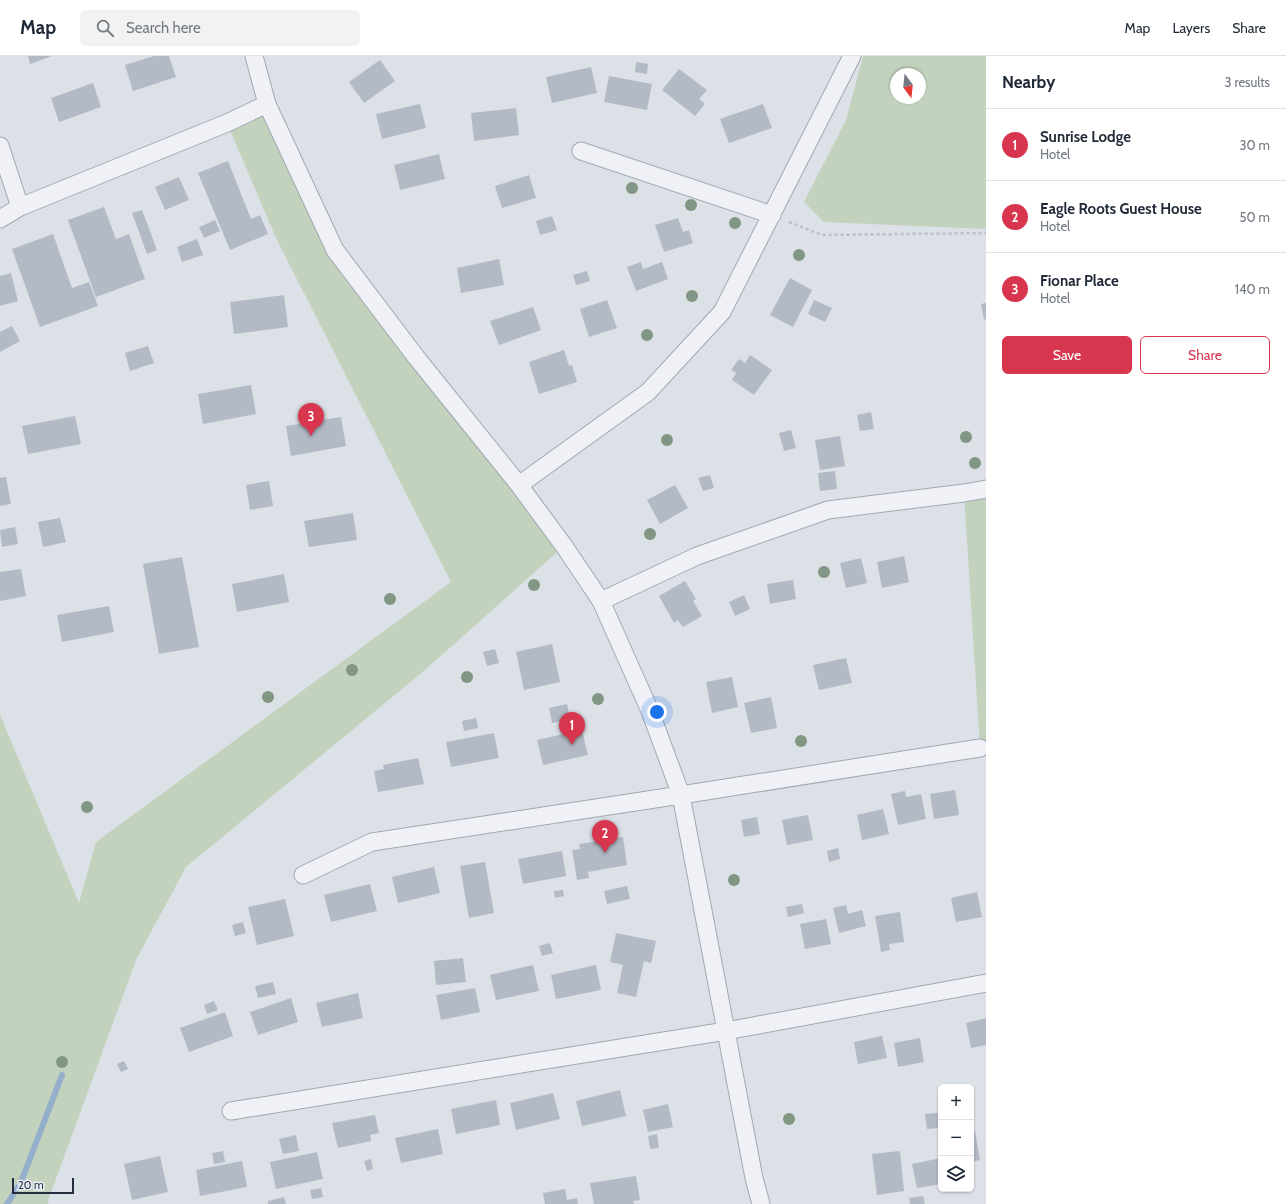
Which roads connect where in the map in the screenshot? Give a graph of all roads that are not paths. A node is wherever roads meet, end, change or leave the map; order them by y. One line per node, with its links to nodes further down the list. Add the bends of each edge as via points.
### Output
1 (254, 56): 3 (street)
2 (852, 56): 7 (street)
3 (267, 104): 6 (street); 9 (street, via 335,250 416,358)
4 (0, 146): 6 (street)
5 (581, 151): 7 (street)
6 (20, 207): 8 (street)
7 (772, 215): 9 (street, via 722,312 648,392)
8 (0, 219)
9 (519, 485): 11 (street)
10 (986, 489): 11 (street, via 828,510 697,556)
11 (601, 600): 13 (street, via 650,711)
12 (980, 748): 13 (street)
13 (681, 795): 14 (street, via 372,842); 16 (street)
14 (303, 875)
15 (986, 983): 16 (street)
16 (726, 1031): 17 (street); 18 (street)
17 (231, 1111)
18 (761, 1204)

